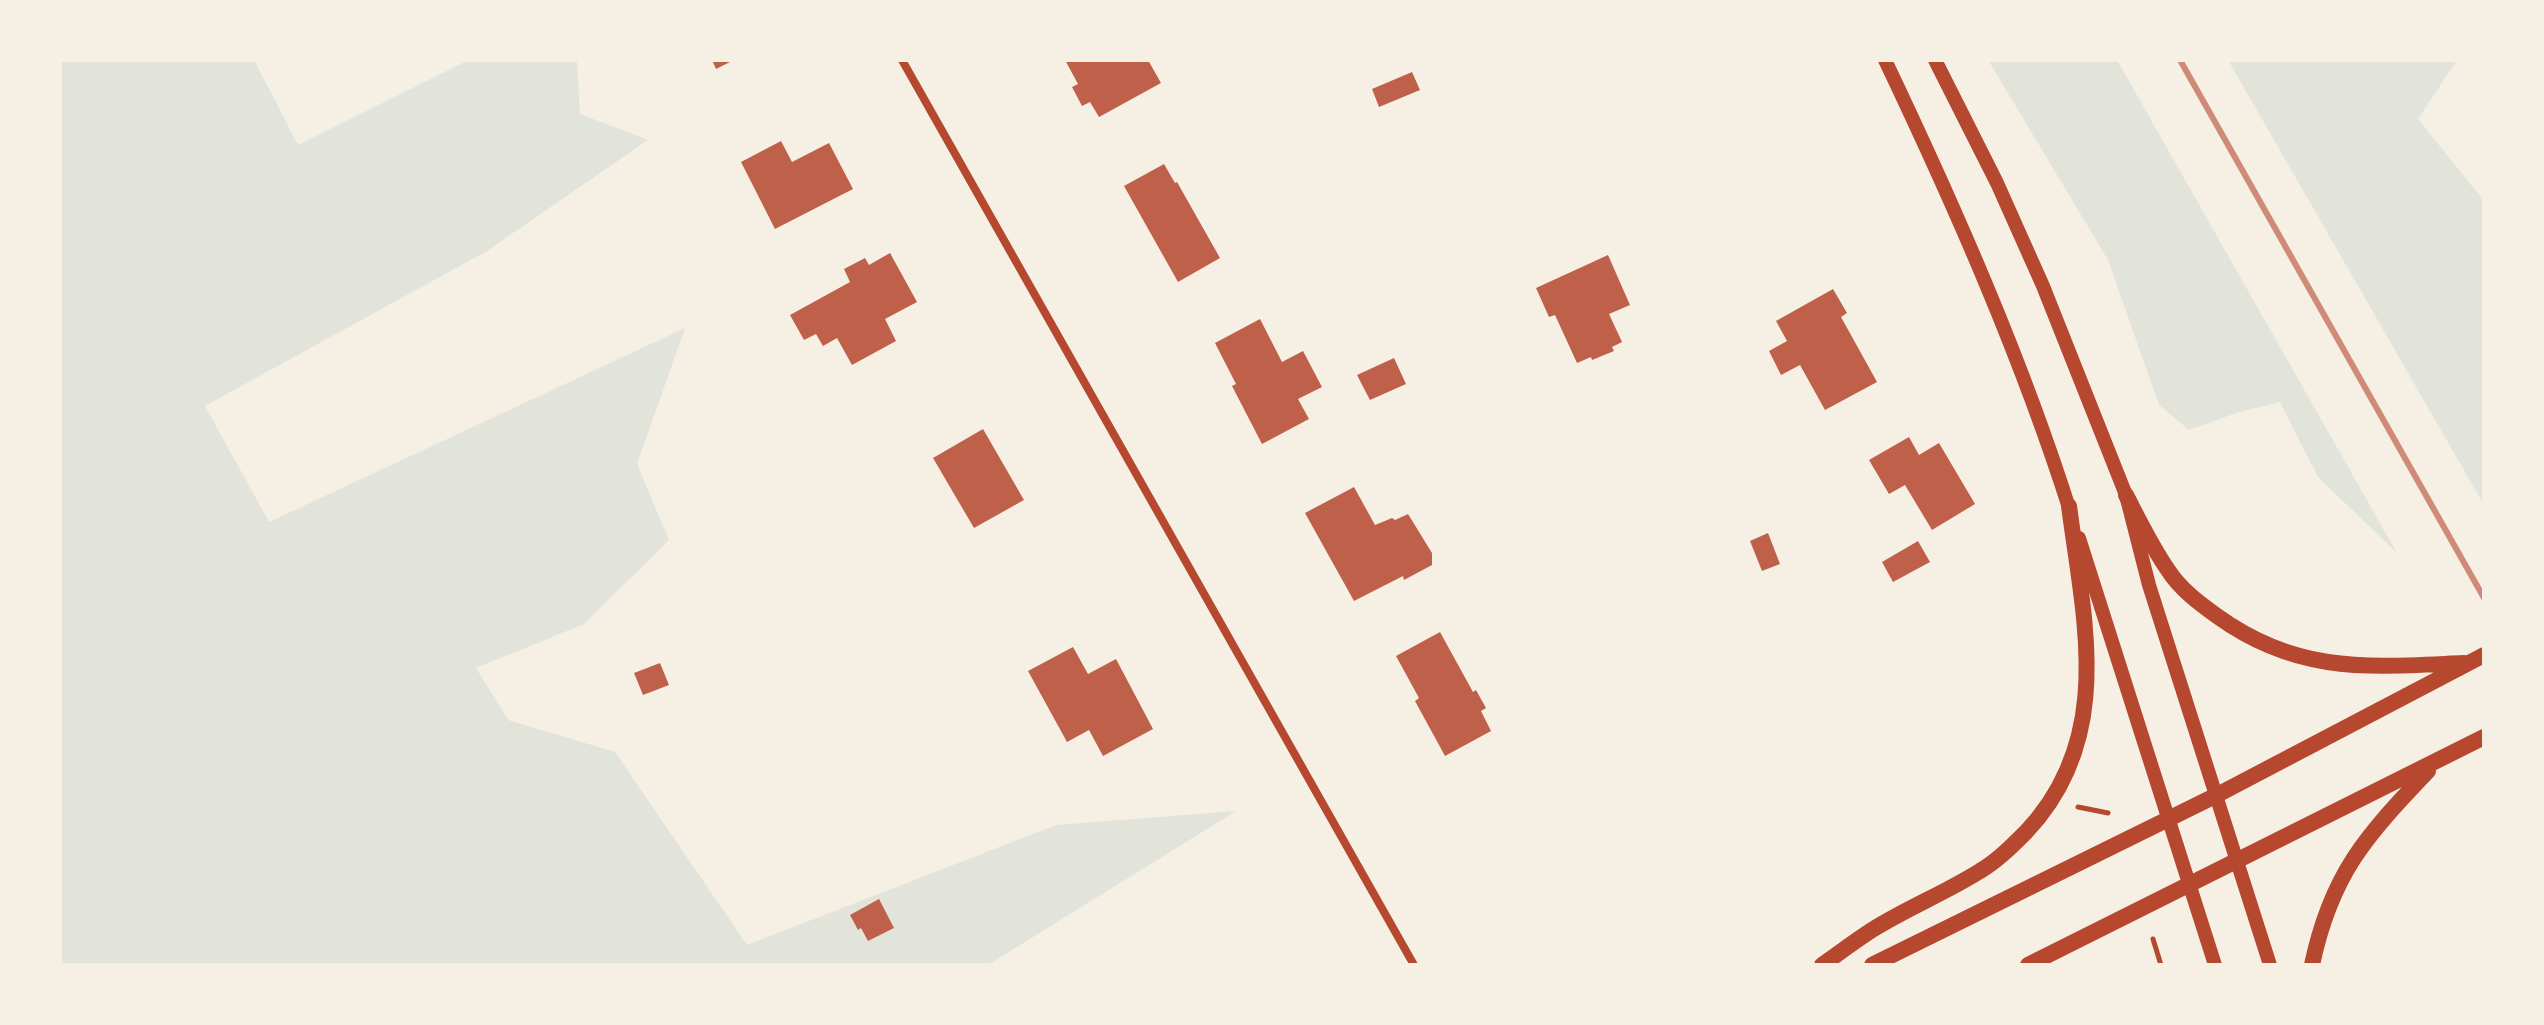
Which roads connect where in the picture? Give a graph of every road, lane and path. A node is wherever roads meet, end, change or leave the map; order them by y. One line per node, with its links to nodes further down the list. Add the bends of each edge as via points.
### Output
1 (902, 60): 16 (street)
2 (1885, 60): 5 (street, via 1973,254)
3 (1935, 60): 4 (street, via 2043,286)
4 (2126, 495): 6 (main road, via 2168,572 2195,600 2257,641 2332,664 2372,667); 9 (street, via 2149,585)
5 (2069, 506): 12 (street); 17 (main road, via 2088,684 2084,720 2063,782 2039,818 1982,870 1873,929)
6 (2477, 659): 9 (main road)
7 (2484, 737): 8 (main road)
8 (2437, 762): 13 (main road); 23 (main road, via 2355,855 2332,896)
9 (2217, 795): 12 (main road); 13 (street)
10 (2065, 804): 11 (path)
11 (2108, 813)
12 (2168, 818): 14 (street); 18 (main road)
13 (2237, 860): 14 (main road); 22 (street)
14 (2189, 885): 19 (main road); 21 (street)
15 (2153, 939): 20 (path)
16 (1414, 965)
17 (1822, 965)
18 (1872, 965)
19 (2028, 965)
20 (2161, 965)
21 (2215, 965)
22 (2270, 965)
23 (2312, 965)

